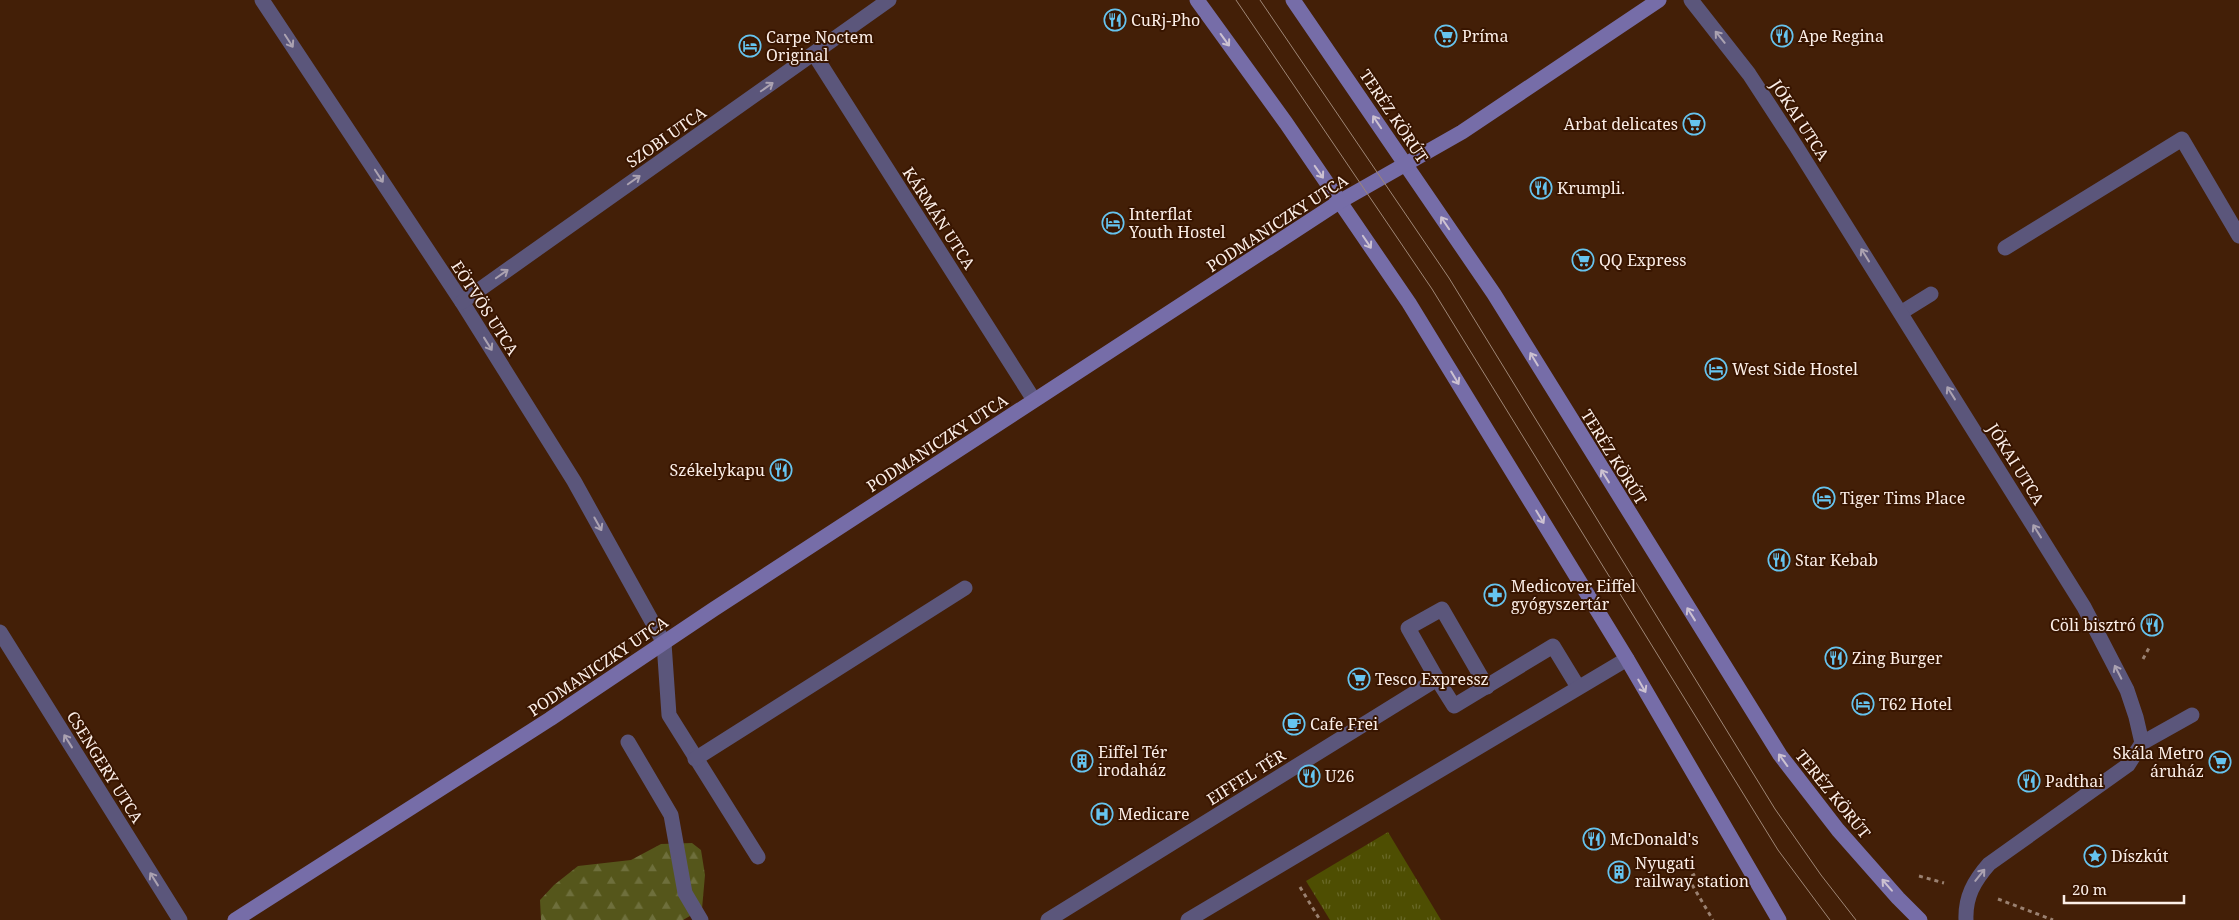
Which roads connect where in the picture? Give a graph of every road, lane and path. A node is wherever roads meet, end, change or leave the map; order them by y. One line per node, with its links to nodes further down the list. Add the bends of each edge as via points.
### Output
1 (262, 0): 13 (street, EÖTVÖS UTCA, one-way to 13)
2 (889, 0): 7 (street, SZOBI UTCA)
3 (1197, 0): 9 (main road, one-way to 9)
4 (1292, 0): 8 (main road, TERÉZ KÖRÚT, one-way to 4)
5 (1659, 0): 8 (main road, PODMANICZKY UTCA, via 1462,132)
6 (1691, 0): 14 (street, JÓKAI UTCA, one-way to 6, via 1749,74)
7 (814, 54): 13 (street, SZOBI UTCA, one-way to 7); 15 (street, KÁRMÁN UTCA)
8 (1404, 163): 9 (main road, PODMANICZKY UTCA); 39 (main road, TERÉZ KÖRÚT, one-way to 8, via 1838,830 1780,755 1494,294)
9 (1339, 202): 15 (main road, PODMANICZKY UTCA); 19 (main road, one-way to 19, via 1409,303)
10 (2239, 236): 11 (street, via 2182,140)
11 (2005, 248)
12 (1931, 294): 14 (street)
13 (462, 302): 18 (street, EÖTVÖS UTCA, one-way to 18, via 574,482)
14 (1902, 312): 25 (street, JÓKAI UTCA, one-way to 14, via 2127,690 2084,607)
15 (1034, 400): 18 (main road, PODMANICZKY UTCA)
16 (965, 588): 26 (street)
17 (0, 632): 31 (street, CSENGERY UTCA, one-way to 17)
18 (664, 643): 26 (street, via 669,715); 32 (main road, PODMANICZKY UTCA)
19 (1627, 659): 22 (street); 38 (main road, one-way to 38)
20 (1437, 680): 21 (street, via 1454,706); 21 (street, via 1408,628 1423,614 1442,609); 34 (street, EIFFEL TÉR)
21 (1487, 687): 22 (street, via 1553,646)
22 (1578, 687): 28 (street)
23 (2192, 715): 25 (street)
24 (628, 742): 33 (street, via 672,815 685,893)
25 (2142, 742): 40 (street, one-way to 25, via 1970,890 1989,864 2128,765)
26 (696, 759): 27 (street)
27 (758, 857)
28 (1284, 862): 35 (street); 36 (path)
29 (1695, 874): 37 (path, via 1688,878)
30 (1996, 898): 41 (path)
31 (180, 920)
32 (235, 920)
33 (701, 920)
34 (1048, 920)
35 (1188, 920)
36 (1320, 920)
37 (1713, 920)
38 (1779, 920)
39 (1920, 920)
40 (1966, 920)
41 (2053, 920)

